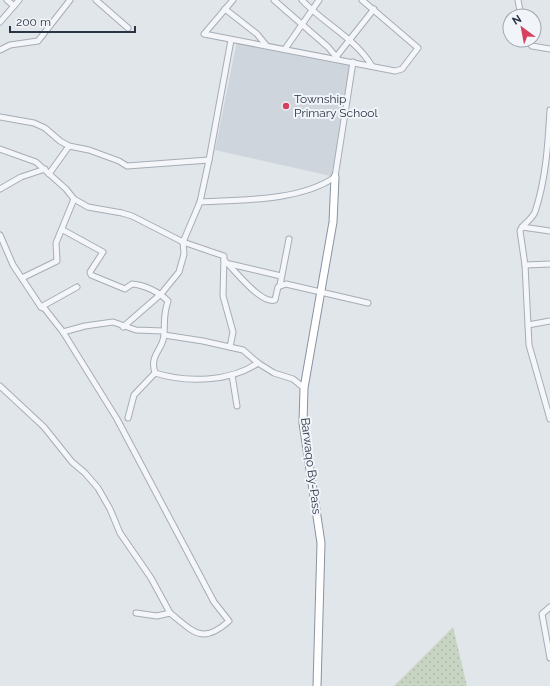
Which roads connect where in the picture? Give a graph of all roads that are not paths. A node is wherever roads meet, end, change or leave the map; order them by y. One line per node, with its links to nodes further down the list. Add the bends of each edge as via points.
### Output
1 (7, 0): 10 (street)
2 (19, 0): 10 (street)
3 (70, 0): 21 (street, via 38,41 10,45)
4 (96, 0): 16 (street)
5 (233, 0): 11 (street)
6 (274, 0): 15 (street)
7 (302, 0): 13 (street)
8 (319, 0): 13 (street)
9 (362, 0): 12 (street)
10 (14, 6): 14 (street)
11 (225, 9): 17 (street, via 204,34); 19 (street, via 257,34)
12 (374, 9): 18 (street); 24 (street, via 418,48 399,70)
13 (311, 11): 15 (street); 18 (street, via 329,22)
14 (0, 22)
15 (301, 24): 20 (street); 22 (street)
16 (128, 28)
17 (231, 40): 19 (street); 30 (street)
18 (349, 41): 22 (street); 24 (street, via 363,52)
19 (266, 45): 20 (street)
20 (285, 49): 22 (street)
21 (0, 50)
22 (337, 58): 23 (street)
23 (353, 62): 24 (street); 33 (street)
24 (372, 66)
25 (550, 110): 27 (street)
26 (0, 117): 28 (street, via 34,123)
27 (549, 138): 37 (street, via 535,211 530,221)
28 (69, 146): 30 (street, via 89,150 127,166); 32 (street)
29 (0, 149): 31 (street, via 27,158)
30 (209, 160): 36 (street)
31 (46, 170): 32 (street); 34 (street, via 26,175)
32 (49, 174): 35 (street)
33 (335, 176): 36 (street, via 318,188 282,196); 50 (highway, Barwaqo By-Pass, via 333,222)
34 (0, 189)
35 (74, 199): 38 (street, via 68,209); 42 (street, via 88,207 132,216)
36 (200, 202): 42 (street)
37 (522, 227): 39 (street); 45 (street, via 520,231)
38 (63, 230): 47 (street, via 55,248 58,260); 51 (street, via 102,252 90,272 91,275 125,289 132,284 138,284)
39 (550, 231)
40 (0, 235): 47 (street, via 13,265)
41 (289, 239): 46 (street)
42 (183, 242): 43 (street, via 224,256); 51 (street, via 184,254 179,272)
43 (226, 261): 46 (street, via 241,268); 48 (street, via 267,301 275,300); 59 (street, via 223,296 232,332)
44 (550, 264): 45 (street)
45 (525, 265): 55 (street)
46 (281, 276): 48 (street)
47 (22, 278): 53 (street)
48 (280, 285): 50 (street)
49 (77, 287): 53 (street)
50 (321, 292): 52 (street); 64 (highway, Barwaqo By-Pass)
51 (161, 294): 56 (street); 58 (street, via 168,301 164,313)
52 (368, 303)
53 (41, 307): 57 (street)
54 (550, 321): 55 (street)
55 (528, 325): 66 (street, via 529,345)
56 (123, 327): 57 (street, via 113,322); 58 (street)
57 (63, 332): 72 (street, via 117,419 214,602 228,621 212,634 196,633)
58 (164, 333): 59 (street); 61 (street, via 152,362)
59 (230, 347): 60 (street, via 243,350)
60 (258, 364): 62 (street, via 246,372); 64 (street, via 293,379)
61 (155, 373): 62 (street, via 190,380); 68 (street, via 134,395)
62 (232, 375): 67 (street)
63 (0, 386): 72 (street, via 44,426 72,462 98,488 120,533 151,578)
64 (304, 388): 74 (highway, Barwaqo By-Pass, via 303,423 321,543)
65 (550, 395): 66 (street)
66 (546, 400): 69 (street)
67 (237, 406)
68 (128, 418)
69 (550, 419)
70 (550, 607): 73 (street, via 542,614)
71 (136, 613): 72 (street, via 157,616)
72 (170, 613)
73 (550, 658)
74 (317, 686)

